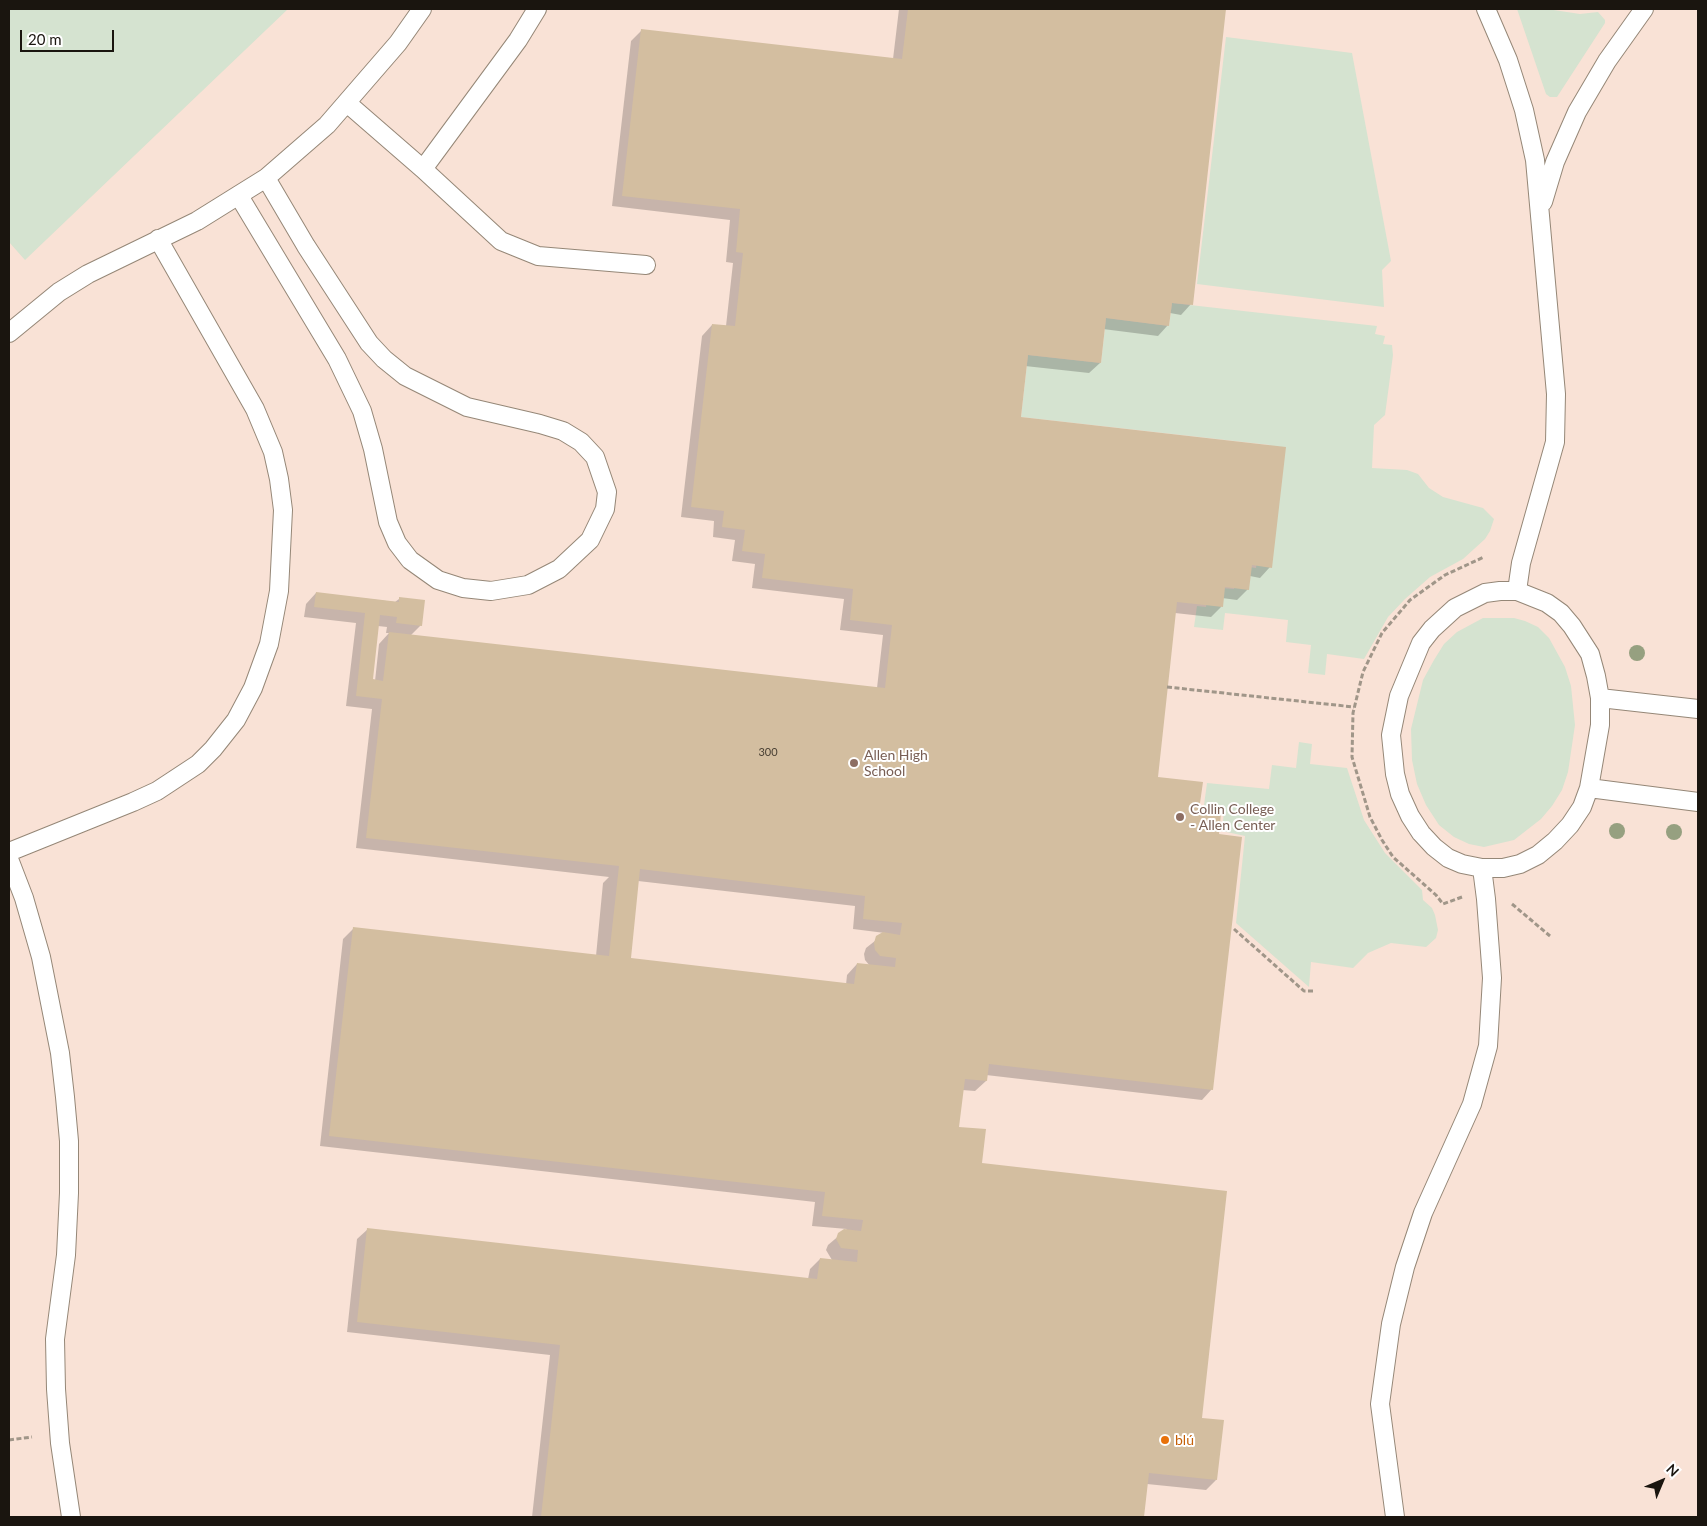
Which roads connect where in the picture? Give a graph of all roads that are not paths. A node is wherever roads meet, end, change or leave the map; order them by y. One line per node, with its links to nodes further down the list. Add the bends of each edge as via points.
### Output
1 (422, 9): 5 (lane)
2 (537, 9): 6 (lane, via 518,40)
3 (1486, 9): 9 (lane, via 1508,60 1524,110 1535,160)
4 (1644, 9): 9 (lane, via 1606,61 1577,112 1547,185)
5 (347, 103): 6 (lane); 7 (lane, via 306,145)
6 (423, 169): 11 (lane, via 479,223 501,241 519,250 538,256)
7 (266, 178): 8 (lane); 8 (lane, via 336,292 384,359 406,376 467,407 563,431 596,457 607,492 605,509 590,540 559,569 528,585 492,591 463,588 438,580 410,560 397,543 388,522 362,411 337,359)
8 (239, 196): 10 (lane)
9 (1541, 218): 13 (lane, via 1557,418 1550,466 1521,563)
10 (158, 240): 12 (lane, via 59,292); 18 (lane, via 255,409 273,452 283,510 279,591 270,636 253,688 236,720 198,764 157,791)
11 (646, 266)
12 (9, 333)
13 (1517, 592): 14 (lane, via 1547,603 1572,626 1590,654); 20 (lane, via 1485,593 1468,600 1442,619 1421,643 1394,714 1391,735 1395,774 1410,816 1434,847 1448,858)
14 (1600, 698): 15 (lane); 16 (lane, via 1598,750)
15 (1698, 709)
16 (1590, 788): 17 (lane); 20 (lane, via 1570,825 1538,855 1503,868)
17 (1698, 802)
18 (9, 852)
19 (9, 860): 21 (lane, via 41,957 60,1053 66,1106 69,1193 66,1255 55,1339 60,1443)
20 (1482, 868): 22 (lane, via 1492,978 1488,1046 1472,1104 1423,1213 1405,1266 1391,1324 1380,1404)
21 (71, 1517)
22 (1395, 1517)

